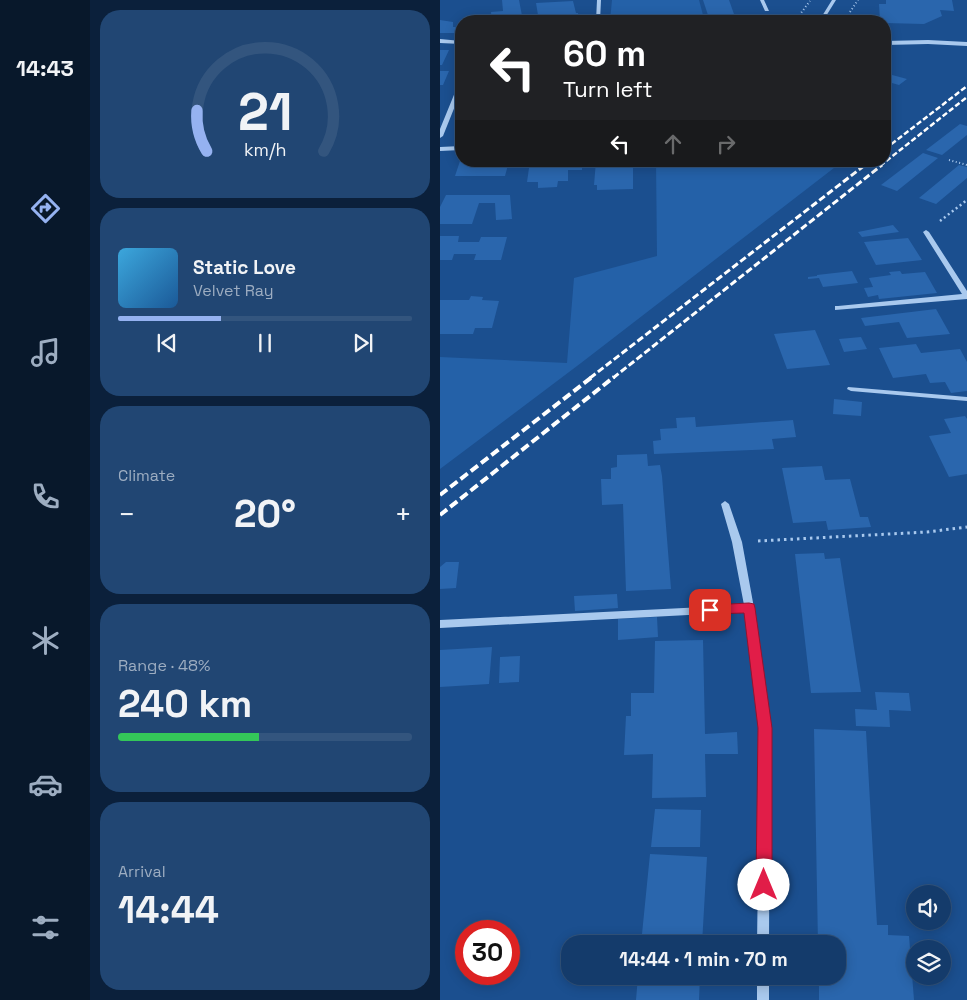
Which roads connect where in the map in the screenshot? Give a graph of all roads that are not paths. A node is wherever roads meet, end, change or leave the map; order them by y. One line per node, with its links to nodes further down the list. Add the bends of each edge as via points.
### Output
1 (599, 0): 5 (street)
2 (762, 0): 4 (street)
3 (834, 0): 6 (street)
4 (767, 10)
5 (598, 15)
6 (825, 15)
7 (440, 41): 8 (street)
8 (455, 42)
9 (891, 43): 10 (street)
10 (967, 44)
11 (455, 99): 12 (street)
12 (440, 136)
13 (455, 148): 14 (street)
14 (440, 149)
15 (926, 232): 16 (street)
16 (967, 296): 17 (street)
17 (838, 308)
18 (850, 389): 19 (lane)
19 (967, 399)
20 (725, 504): 21 (street, via 737,542)
21 (749, 608): 22 (street); 23 (street, via 765,728)
22 (440, 624)
23 (764, 935)
24 (763, 985): 25 (street)
25 (763, 1000)

